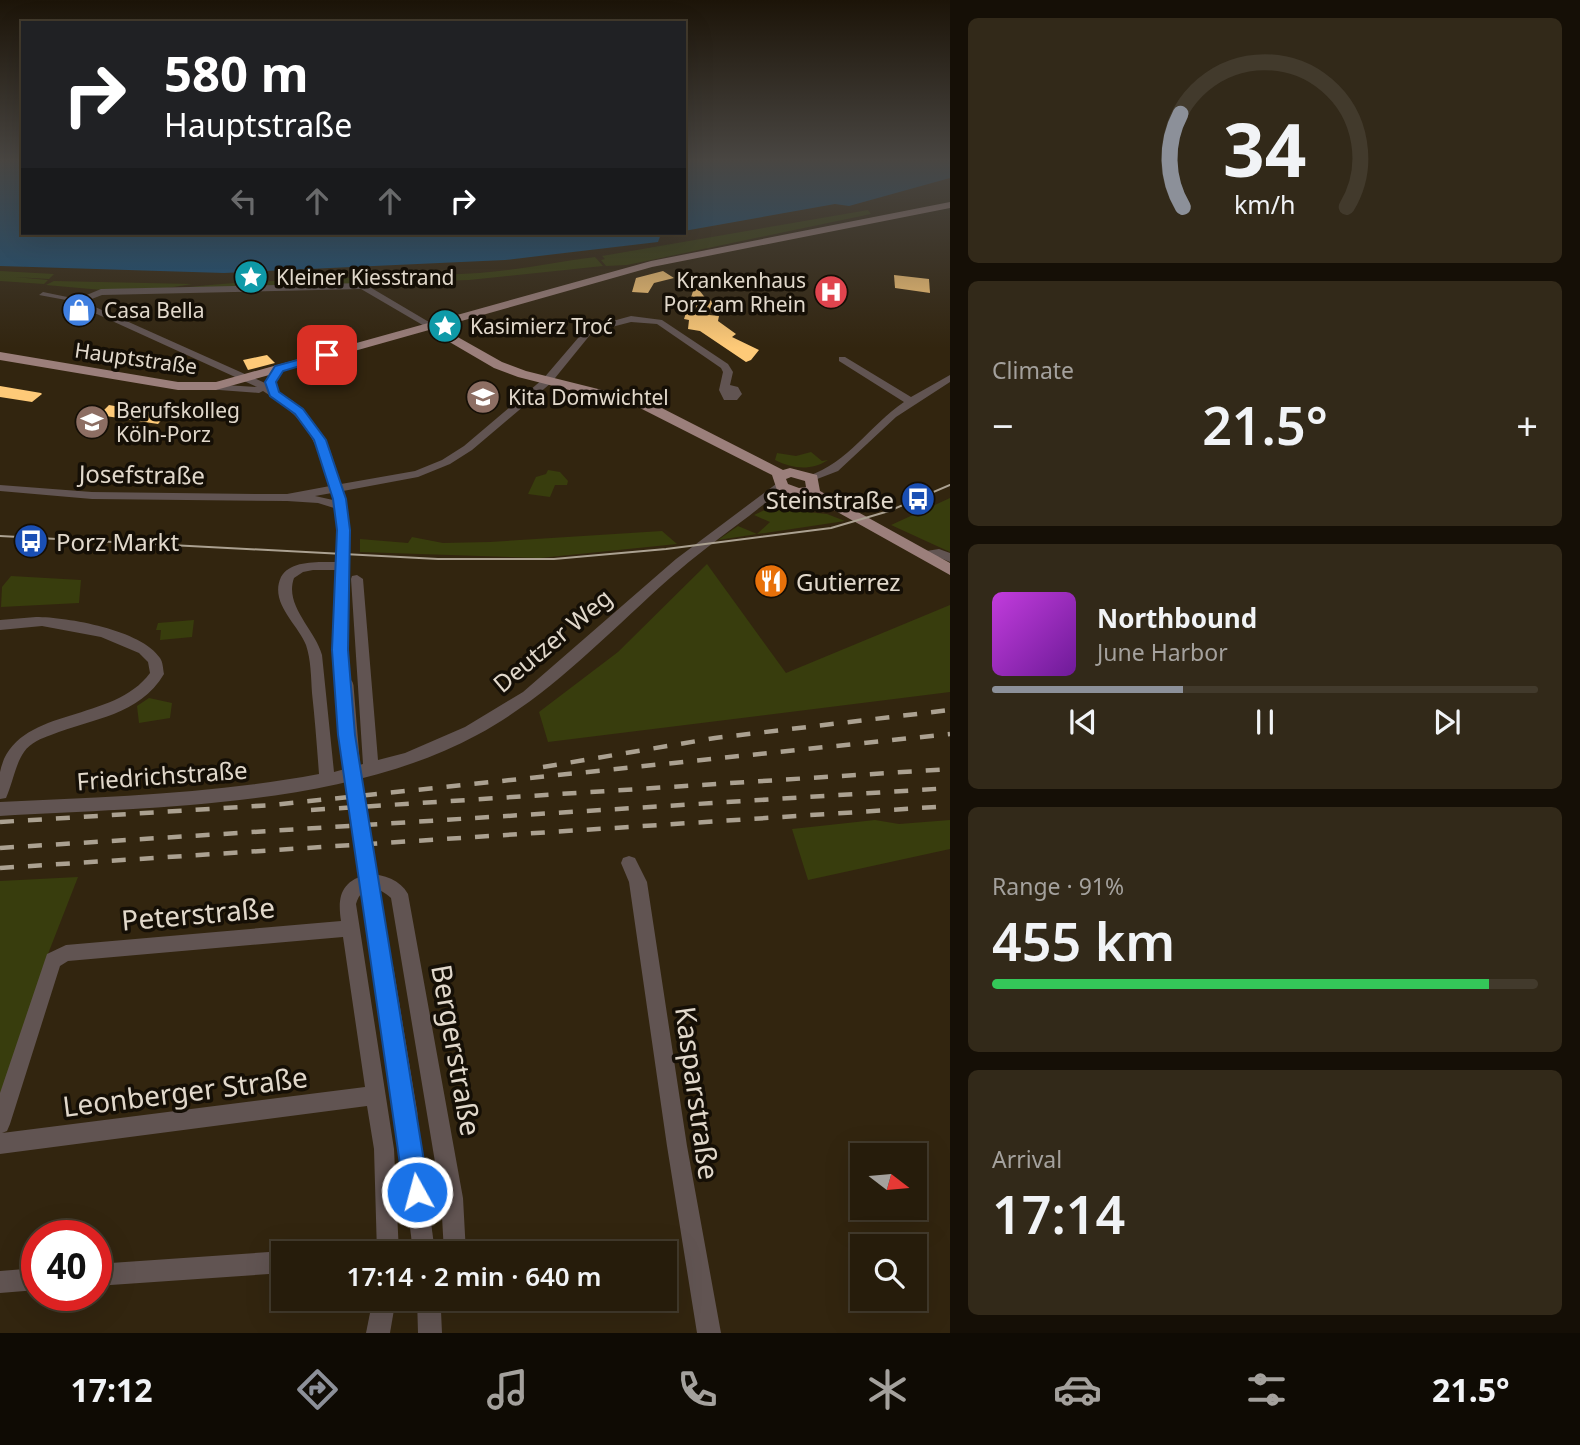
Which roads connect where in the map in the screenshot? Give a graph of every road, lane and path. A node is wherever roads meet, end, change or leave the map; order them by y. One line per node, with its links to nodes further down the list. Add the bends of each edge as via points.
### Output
1 (846, 223): 4 (main road, Hauptstraße, via 641,266)
2 (43, 295): 3 (street)
3 (77, 302): 4 (street, via 101,292 363,286); 9 (street)
4 (429, 325): 7 (main road, Hauptstraße); 10 (main road, via 498,365)
5 (0, 356): 11 (main road, Hauptstraße)
6 (842, 359): 14 (street)
7 (279, 369): 9 (main road, Hauptstraße); 13 (street, via 270,382)
8 (950, 378): 14 (street)
9 (245, 379): 11 (main road, Hauptstraße); 13 (street)
10 (547, 381): 12 (street, Josefstraße, via 589,332 640,319 663,324 725,366); 15 (main road, via 634,400); 17 (street, Josefstraße, via 446,462 418,474)
11 (206, 387): 13 (street)
12 (724, 390)
13 (274, 393): 17 (street, via 299,411 315,431)
14 (911, 402): 18 (street, via 844,463)
15 (780, 480): 18 (main road); 18 (main road, via 796,472); 27 (street, Deutzer Weg, via 510,708 437,745)
16 (0, 488): 19 (street, Josefstraße, via 60,494)
17 (337, 488): 19 (street, Josefstraße); 20 (street)
18 (807, 488): 21 (main road)
19 (284, 499): 20 (street, Josefstraße)
20 (341, 506): 23 (street)
21 (924, 555): 22 (street, via 939,553); 24 (main road)
22 (950, 558)
23 (340, 566): 28 (street, via 299,569 288,576 285,592 288,607 313,645 317,662); 37 (street, bridge, via 340,635 353,782 407,1114)
24 (950, 570)
25 (357, 579): 27 (street)
26 (0, 625): 29 (street, via 61,624 142,646 157,664 154,680 136,696 28,739 17,750)
27 (371, 768): 28 (street, Deutzer Weg)
28 (327, 780): 30 (street, Friedrichstraße, via 259,791)
29 (0, 793)
30 (0, 809)
31 (629, 863): 47 (street, Kasparstraße, via 638,882)
32 (349, 928): 33 (street, Bergerstraße); 34 (street, Peterstraße, via 66,953 53,960); 38 (street, Bergerstraße, via 348,894 354,886 375,880 391,885 399,894 452,1198)
33 (377, 1095): 35 (street, Leonberger Straße); 36 (street, Bergerstraße)
34 (0, 1124)
35 (0, 1144)
36 (388, 1241)
37 (423, 1241)
38 (455, 1241)
39 (271, 1263): 40 (street)
40 (112, 1274)
41 (21, 1280): 42 (street)
42 (0, 1282)
43 (382, 1311): 45 (street)
44 (433, 1311): 46 (street)
45 (377, 1333)
46 (429, 1333)
47 (709, 1333)

